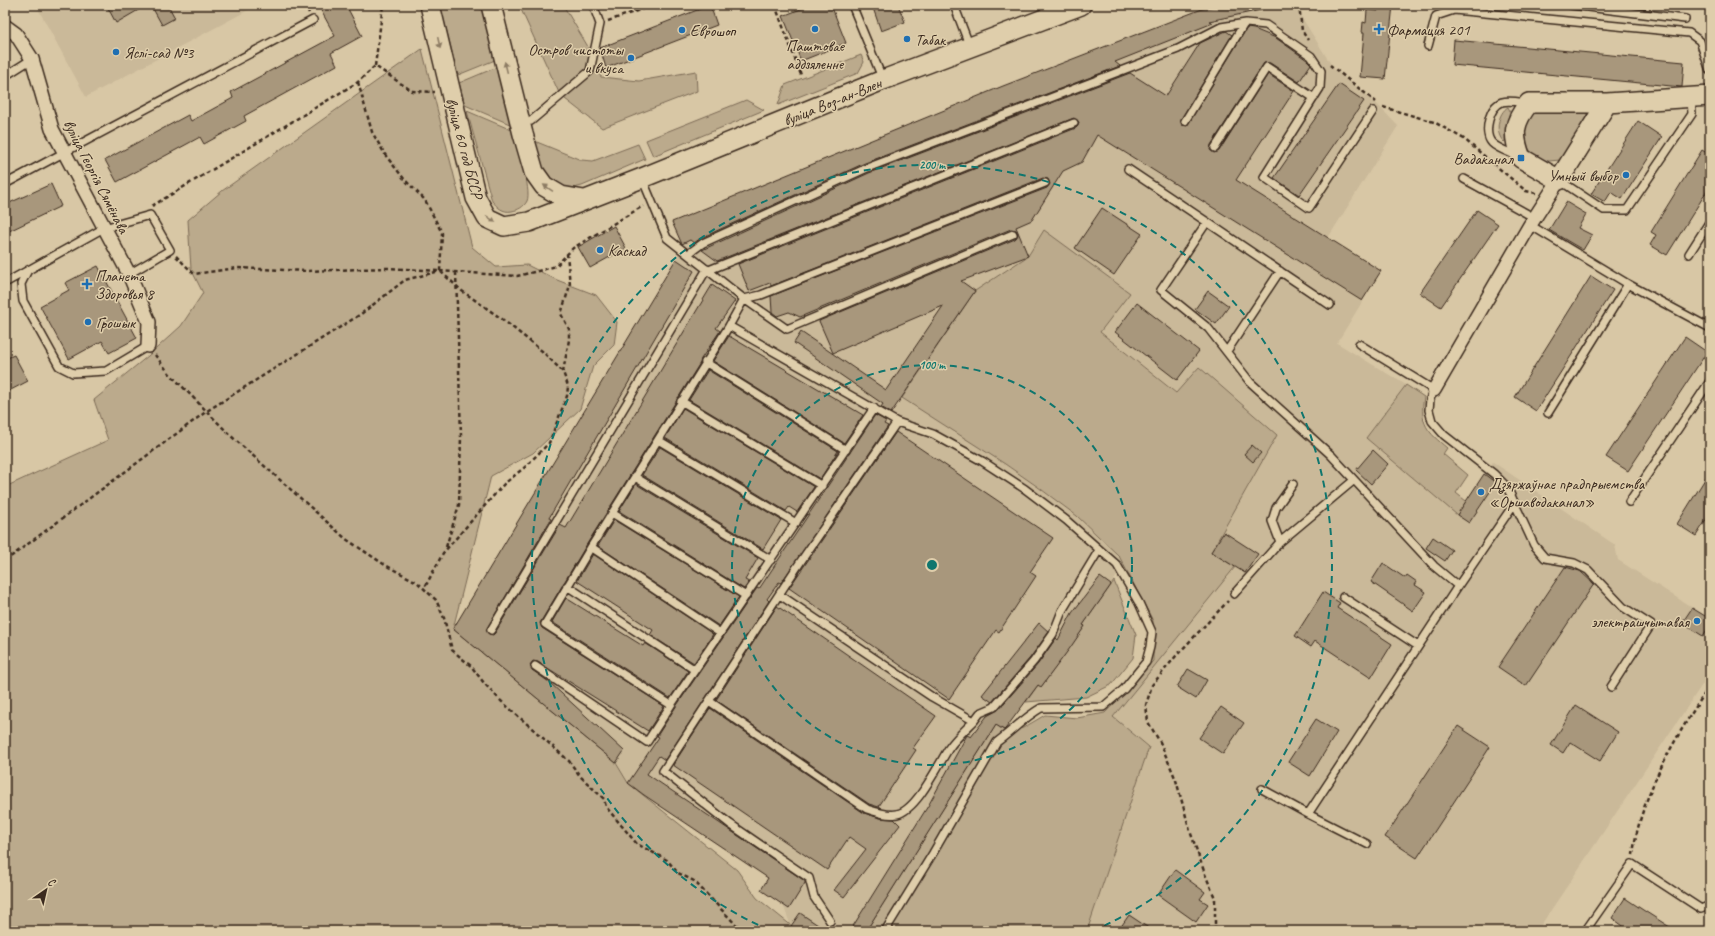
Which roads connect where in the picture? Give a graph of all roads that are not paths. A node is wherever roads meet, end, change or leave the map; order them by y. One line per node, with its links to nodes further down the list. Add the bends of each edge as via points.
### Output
1 (430, 5): 36 (main road, вуліца 60 год БССР, one-way to 36, via 476,198 487,218 504,226 529,222)
2 (491, 5): 36 (main road, one-way to 2, via 561,196 550,190 534,172 522,134)
3 (594, 5): 24 (lane, via 600,24 590,71)
4 (852, 5): 17 (lane)
5 (954, 5): 13 (lane)
6 (1081, 5): 13 (main road, вуліца Воз-ан-Влен)
7 (1571, 5): 8 (lane)
8 (1685, 19)
9 (313, 20): 28 (lane)
10 (1244, 24): 20 (lane, via 1266,25 1311,56 1321,71 1320,88); 25 (lane); 42 (lane, via 1221,26 1178,49 867,168 703,243)
11 (5, 26): 14 (street, вуліца Георгія Сямёнава, via 16,34)
12 (1428, 46): 15 (lane, via 1436,16 1454,10 1690,33 1700,41)
13 (970, 47): 17 (main road, вуліца Воз-ан-Влен)
14 (32, 59): 16 (lane); 28 (street, вуліца Георгія Сямёнава, via 52,129)
15 (1710, 71)
16 (5, 76)
17 (883, 80): 31 (main road, вуліца Воз-ан-Влен)
18 (1710, 96): 19 (main road)
19 (1691, 97): 22 (main road); 35 (lane, via 1692,114 1627,210 1604,210)
20 (1314, 98): 23 (lane, via 1264,177 1308,208); 27 (lane, via 1267,67)
21 (1529, 103): 22 (main road); 29 (main road, via 1519,115 1515,129 1515,141); 29 (lane, via 1503,102 1492,112 1489,122 1488,135 1492,142)
22 (1607, 103): 35 (main road)
23 (1373, 111)
24 (531, 121)
25 (1185, 121)
26 (1074, 123): 45 (lane)
27 (1215, 148)
28 (65, 153): 33 (lane); 40 (street, вуліца Георгія Сямёнава)
29 (1521, 158): 35 (main road)
30 (1128, 169): 39 (lane)
31 (642, 178): 36 (main road, вуліца Воз-ан-Влен); 42 (lane, via 667,238)
32 (1464, 179): 37 (lane)
33 (5, 184)
34 (1045, 184): 50 (lane, via 768,292)
35 (1554, 188): 37 (street)
36 (584, 200)
37 (1532, 221): 49 (lane); 59 (street)
38 (1710, 221): 43 (lane)
39 (1207, 222): 46 (lane); 56 (lane, via 1161,290 1208,328)
40 (104, 228): 44 (lane); 47 (street, вуліца Георгія Сямёнава); 47 (lane, via 150,215 170,250)
41 (1013, 234): 50 (lane, via 787,329)
42 (688, 254): 45 (lane)
43 (1689, 254)
44 (28, 269): 48 (lane); 55 (lane, via 21,284 23,301 59,366 73,373 106,371)
45 (708, 269): 50 (lane); 84 (lane)
46 (1280, 271): 51 (lane); 56 (lane)
47 (129, 274): 55 (street, вуліца Георгія Сямёнава, via 149,322)
48 (5, 283)
49 (1628, 284): 53 (lane); 62 (lane)
50 (744, 299): 52 (lane)
51 (1330, 305)
52 (729, 326): 57 (lane); 61 (lane)
53 (1710, 328)
54 (1359, 344): 59 (lane)
55 (148, 346)
56 (1227, 351): 67 (lane, via 1250,382 1331,455)
57 (705, 362): 60 (lane); 65 (lane)
58 (1710, 380): 70 (lane)
59 (1434, 390): 71 (lane, via 1429,410 1432,421 1444,435 1507,487)
60 (681, 401): 64 (lane); 69 (lane)
61 (874, 408): 63 (lane); 65 (lane)
62 (1548, 413)
63 (897, 422): 76 (lane, via 932,434 982,461 1066,520); 81 (lane)
64 (658, 440): 66 (lane); 73 (lane)
65 (846, 450): 69 (lane)
66 (635, 477): 72 (lane); 77 (lane)
67 (1353, 481): 74 (lane); 79 (lane, via 1434,566)
68 (1293, 484): 74 (lane, via 1276,508 1272,521)
69 (822, 486): 73 (lane)
70 (1629, 502)
71 (1514, 504): 79 (lane); 89 (lane, via 1534,545 1545,558 1574,563 1588,570 1622,607 1651,625)
72 (612, 513): 75 (lane); 82 (lane)
73 (796, 523): 77 (lane)
74 (1280, 542): 80 (lane)
75 (590, 547): 78 (lane); 85 (lane)
76 (1099, 550): 92 (lane, via 1062,611 1053,634 1034,660 994,707 980,713); 98 (lane, via 1117,566 1140,603 1152,632 1146,662 1124,689 1103,707 1041,708 997,742)
77 (771, 560): 82 (lane)
78 (567, 586): 88 (lane); 91 (lane, via 545,624)
79 (1458, 586): 86 (lane)
80 (1234, 594)
81 (780, 595): 90 (lane); 92 (lane, via 932,697)
82 (746, 596): 85 (lane)
83 (1343, 597): 86 (lane)
84 (491, 630)
85 (720, 633): 88 (lane)
86 (1418, 646): 94 (lane)
87 (535, 666): 91 (lane, via 647,742)
88 (695, 670): 91 (lane)
89 (1611, 687)
90 (709, 701): 92 (lane, via 867,809 879,814 897,814 912,805 927,786 950,746); 97 (lane, via 664,771 730,824 810,878 814,897)
91 (671, 705)
92 (974, 721)
93 (1262, 789): 94 (lane)
94 (1308, 814): 95 (lane)
95 (1367, 844)
96 (1710, 905): 99 (lane, via 1701,910 1632,864 1588,926)
97 (830, 921)
98 (885, 931)
99 (1594, 931)

